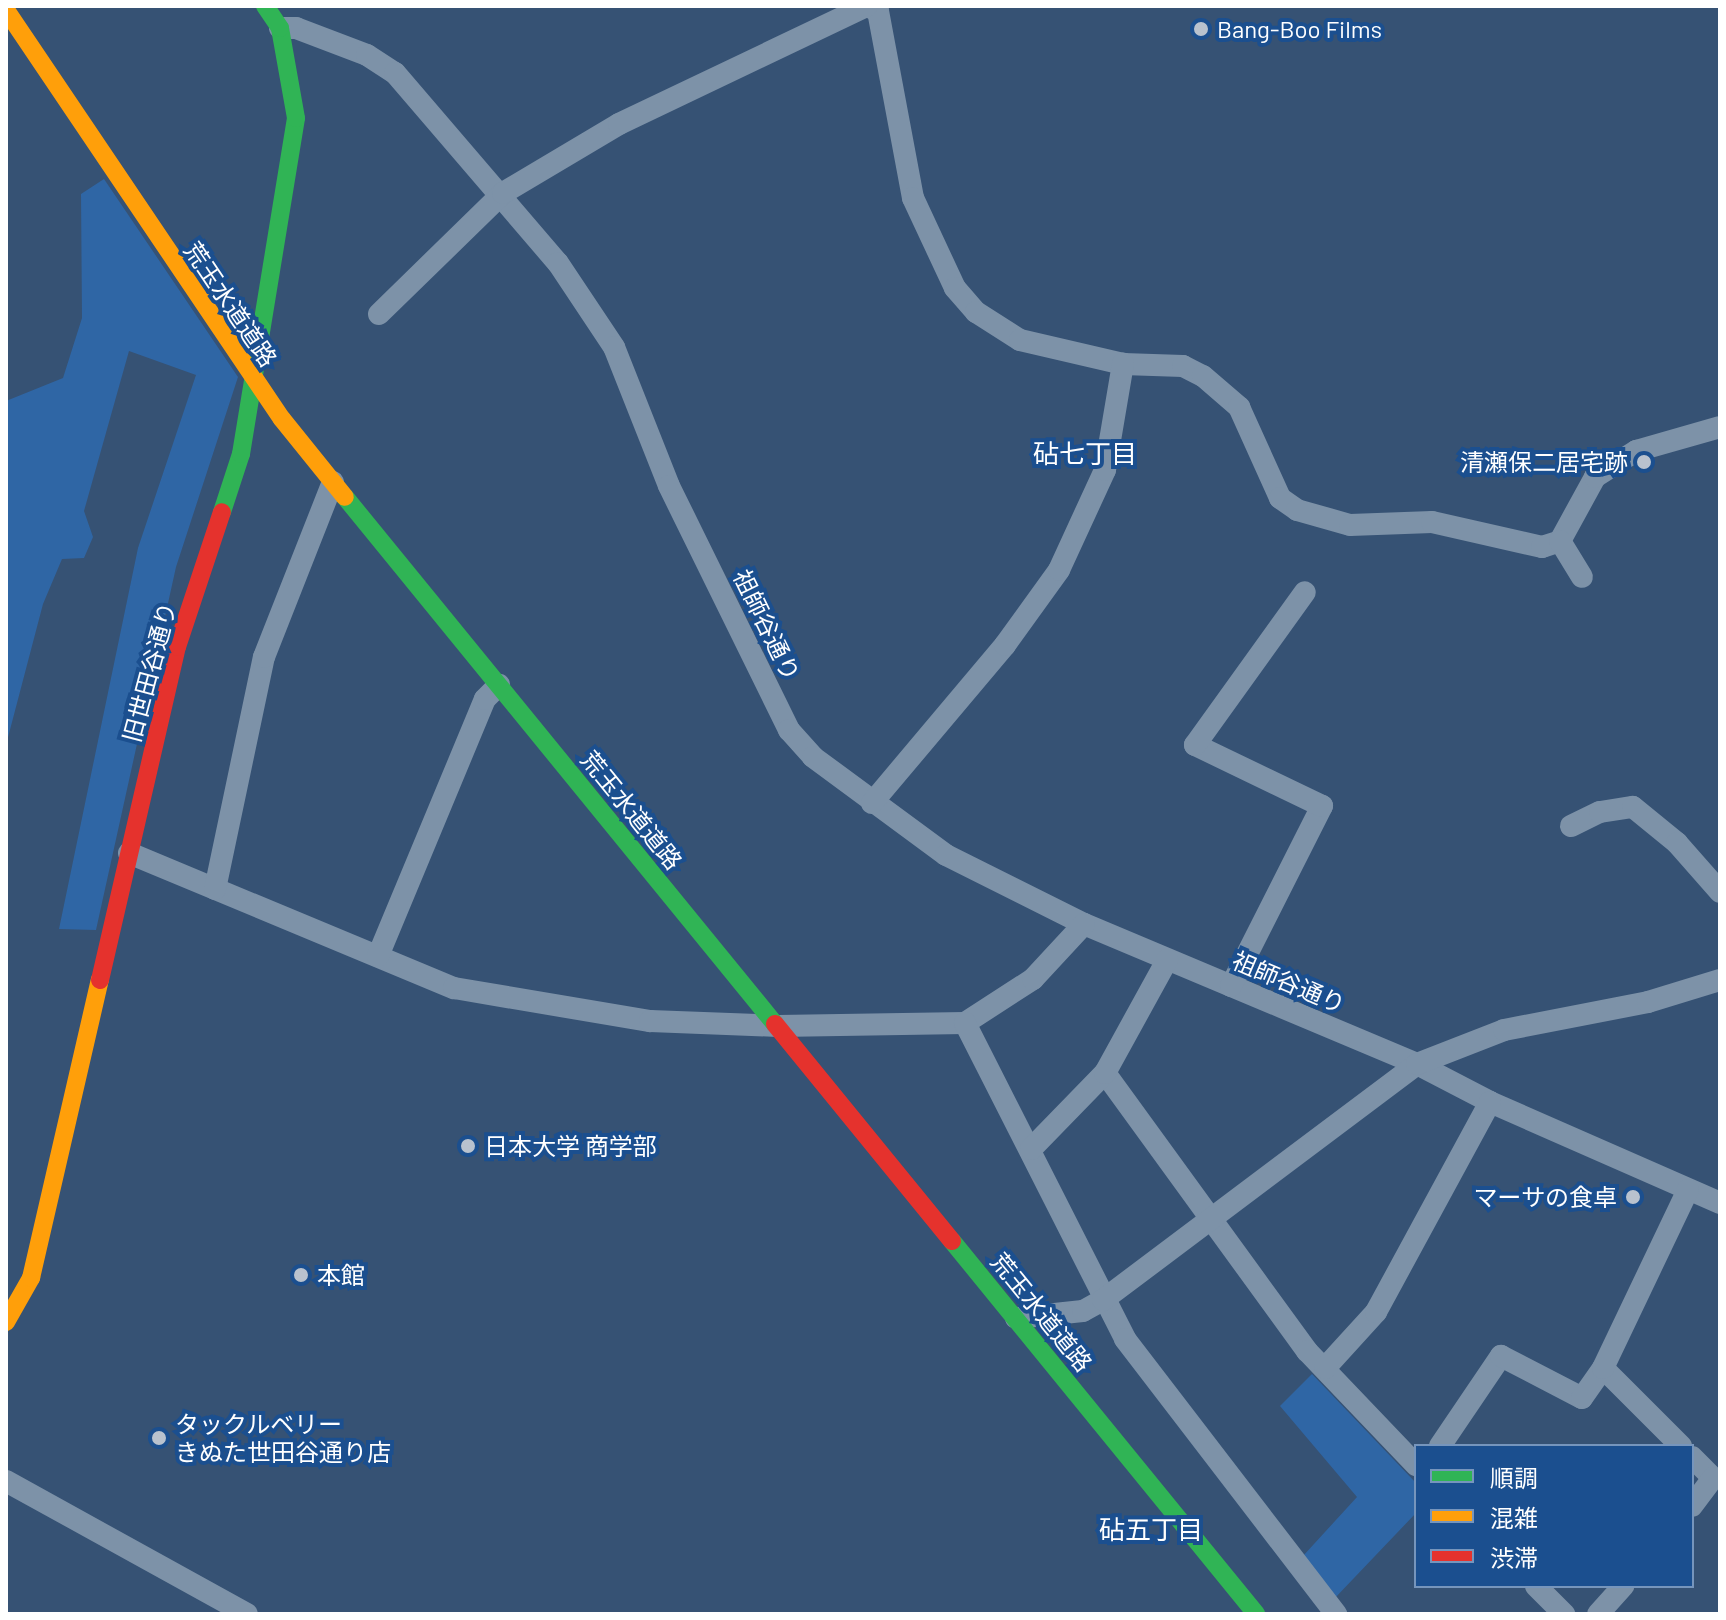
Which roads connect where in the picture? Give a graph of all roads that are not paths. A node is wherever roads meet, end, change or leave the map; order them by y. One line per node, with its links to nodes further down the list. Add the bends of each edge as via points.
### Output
1 (265, 6): 4 (main road)
2 (866, 6): 5 (street, via 619,124); 7 (street, via 878,11 913,198 955,288 1005,334)
3 (6, 10): 8 (main road, 荒玉水道道路)
4 (280, 28): 5 (street, 祖師谷通り, via 296,28 367,55 395,73); 8 (main road, 旧世田谷通り, via 296,118)
5 (503, 193): 6 (street); 15 (street, 祖師谷通り, via 614,347 669,486 789,730 813,757)
6 (379, 314)
7 (1123, 364): 11 (street, via 1183,366 1203,376 1239,407 1280,498 1297,510 1350,525 1432,522 1524,545); 15 (street, via 1105,470 1059,570 1005,645)
8 (254, 382): 10 (main road, 荒玉水道道路); 17 (main road, 旧世田谷通り, via 241,454 177,647)
9 (1720, 427): 11 (street, via 1636,451 1595,477)
10 (333, 482): 14 (main road, 荒玉水道道路); 18 (street, via 264,657)
11 (1560, 541): 12 (street)
12 (1582, 577)
13 (1305, 592): 24 (street, via 1195,745 1322,806)
14 (499, 685): 21 (street, via 485,699); 26 (main road, 荒玉水道道路)
15 (872, 803): 20 (street, 祖師谷通り, via 946,855)
16 (1571, 826): 19 (street, via 1600,812 1633,807 1677,843)
17 (129, 853): 18 (street); 34 (main road, 旧世田谷通り)
18 (215, 889): 21 (street)
19 (1720, 892)
20 (1084, 924): 22 (street, 祖師谷通り); 25 (street, via 1033,979)
21 (378, 956): 26 (street, via 454,988 582,1012 650,1021)
22 (1167, 960): 24 (street, 祖師谷通り); 28 (street)
23 (1720, 980): 27 (street, via 1648,1002 1504,1030)
24 (1231, 986): 27 (street, 祖師谷通り)
25 (965, 1023): 26 (street); 30 (street)
26 (778, 1026): 37 (main road, 荒玉水道道路)
27 (1417, 1064): 29 (street, 祖師谷通り); 33 (street)
28 (1105, 1073): 30 (street); 33 (street)
29 (1490, 1102): 31 (street, 祖師谷通り); 39 (street, via 1376,1312)
30 (1031, 1149): 36 (street)
31 (1688, 1190): 32 (street, 祖師谷通り); 40 (street)
32 (1720, 1203)
33 (1206, 1218): 36 (street); 39 (street)
34 (39, 1248): 35 (main road, via 24,1264); 38 (main road, 旧世田谷通り, via 22,1301)
35 (14, 1265)
36 (1103, 1300): 37 (street, via 1083,1311); 51 (street, via 1125,1339)
37 (1016, 1318): 50 (main road, 荒玉水道道路)
38 (6, 1322)
39 (1325, 1368): 44 (street)
40 (1603, 1368): 41 (street, via 1582,1398 1501,1356); 42 (street)
41 (1441, 1444)
42 (1679, 1444)
43 (1694, 1459): 46 (street, via 1713,1478)
44 (1414, 1463)
45 (6, 1481): 49 (street)
46 (1694, 1503)
47 (1538, 1588): 52 (street)
48 (1621, 1588): 53 (street)
49 (247, 1614)
50 (1256, 1614)
51 (1336, 1614)
52 (1564, 1614)
53 (1598, 1614)

